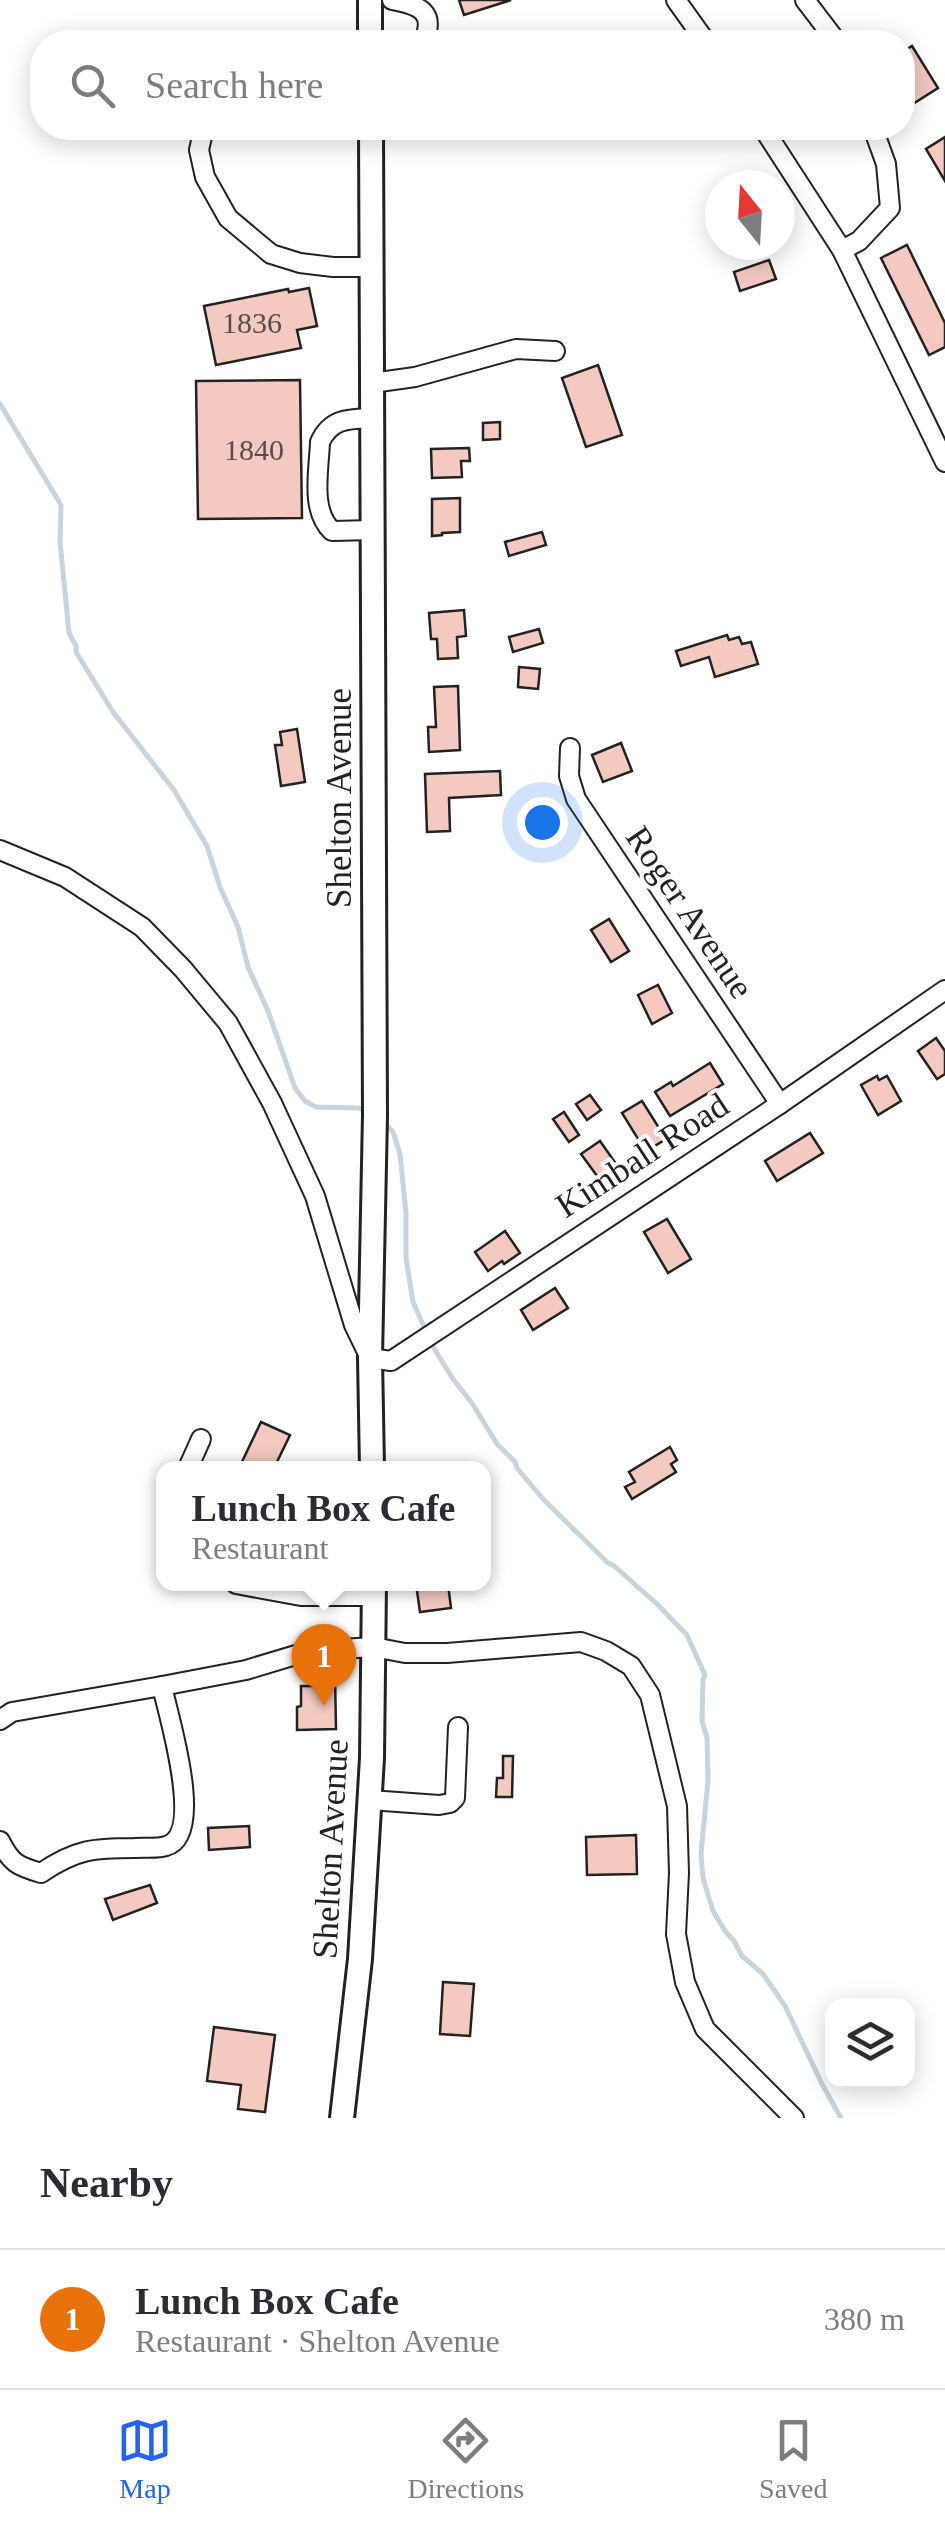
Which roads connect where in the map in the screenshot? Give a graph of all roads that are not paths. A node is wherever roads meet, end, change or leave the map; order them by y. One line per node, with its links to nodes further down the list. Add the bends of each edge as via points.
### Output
1 (370, 0): 5 (main road)
2 (392, 0): 6 (street, via 419,6)
3 (676, 0): 7 (street)
4 (806, 0): 8 (street)
5 (370, 30)
6 (427, 30)
7 (697, 30)
8 (828, 30)
9 (201, 140): 14 (street, via 205,176 228,218 270,254 300,263)
10 (370, 140): 14 (main road, Shelton Avenue)
11 (771, 140): 13 (street)
12 (877, 140): 13 (street, via 890,208)
13 (842, 250): 18 (street)
14 (372, 267): 16 (main road, Shelton Avenue)
15 (555, 350): 16 (street, via 516,349)
16 (372, 383): 17 (main road, Shelton Avenue)
17 (372, 418): 19 (main road, Shelton Avenue); 19 (street, via 341,419 324,433 318,511 332,531)
18 (945, 462)
19 (373, 530): 24 (main road, Shelton Avenue)
20 (570, 748): 23 (street, Roger Avenue, via 568,776 576,800)
21 (0, 850): 24 (street, via 66,878 142,927 228,1023 316,1196)
22 (945, 990): 23 (street, Kimball Road)
23 (780, 1104): 24 (street, Kimball Road, via 391,1361)
24 (370, 1358): 27 (main road, Shelton Avenue)
25 (201, 1440): 26 (street)
26 (191, 1461)
27 (372, 1461)
28 (274, 1591): 29 (street)
29 (362, 1591)
30 (374, 1591): 31 (main road, Shelton Avenue)
31 (374, 1647): 32 (street, via 310,1651); 35 (main road, Shelton Avenue); 38 (street, via 447,1653 580,1642 631,1666 650,1695 677,1806 676,1934 685,1982 705,2029)
32 (162, 1686): 33 (street, via 12,1712); 36 (street, via 185,1793 178,1838 169,1846 95,1848 40,1872 9,1859)
33 (0, 1720)
34 (458, 1726): 35 (street, via 450,1803)
35 (370, 1800): 37 (main road, Shelton Avenue)
36 (0, 1841)
37 (342, 2118)
38 (794, 2118)

